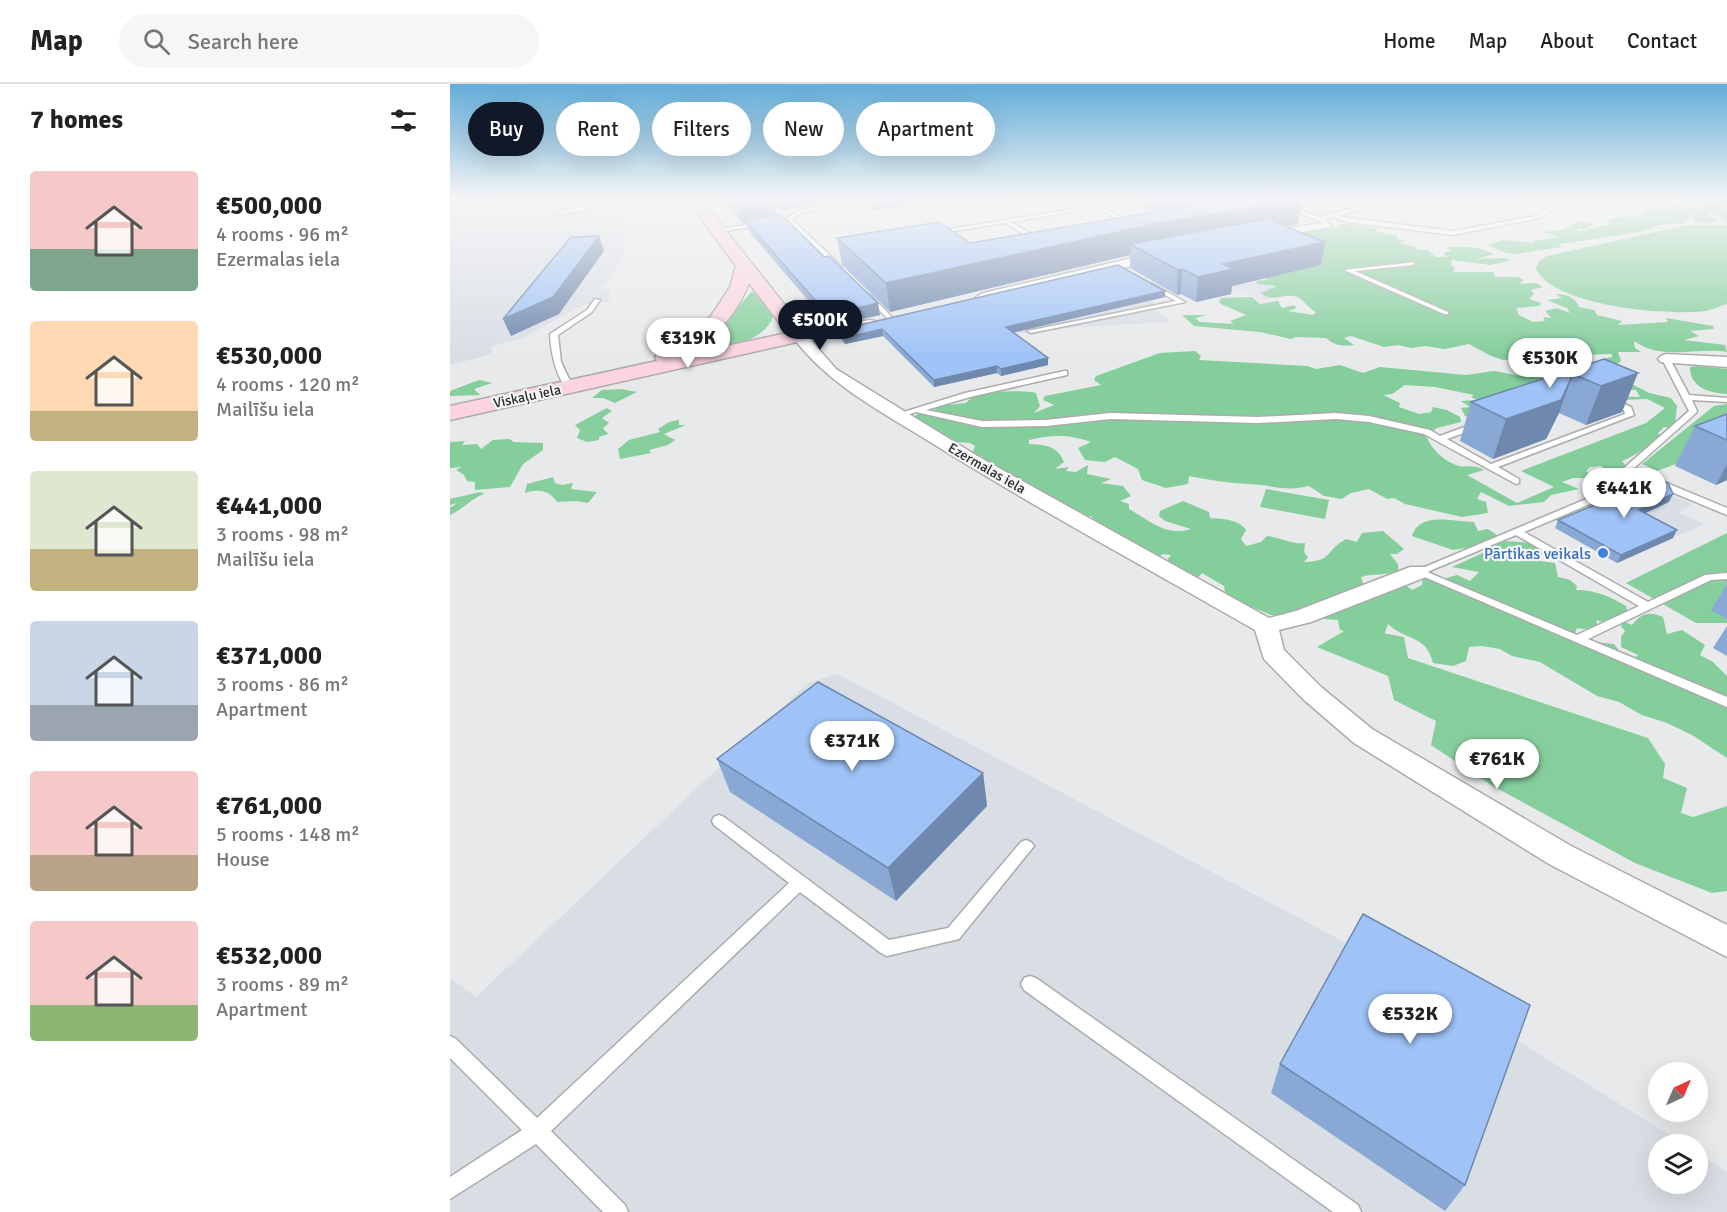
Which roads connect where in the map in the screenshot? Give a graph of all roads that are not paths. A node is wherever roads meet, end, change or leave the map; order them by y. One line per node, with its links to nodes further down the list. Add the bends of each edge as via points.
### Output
1 (735, 252): 5 (street, Ezermalas iela)
2 (823, 252): 6 (lane)
3 (1179, 252): 10 (street)
4 (1413, 263): 11 (lane, via 1347,270)
5 (745, 265): 14 (street, Ezermalas iela); 15 (street, via 738,290 723,314)
6 (846, 274)
7 (1144, 280): 13 (lane, via 1182,302)
8 (863, 291): 12 (lane)
9 (597, 300): 21 (lane, via 590,311 554,334 563,379)
10 (966, 301)
11 (1446, 313)
12 (896, 317): 14 (street, via 825,334)
13 (1031, 331)
14 (799, 336): 16 (street); 25 (street, Ezermalas iela, via 831,372)
15 (690, 343): 16 (street, via 701,354); 20 (street, via 658,360)
16 (717, 354): 20 (street)
17 (1666, 359): 18 (street); 23 (lane)
18 (1727, 362)
19 (1064, 373): 25 (lane)
20 (603, 378): 21 (street, Viskaļu iela)
21 (569, 387): 26 (street, Viskaļu iela)
22 (1612, 393): 29 (lane, via 1602,395 1628,409 1630,415)
23 (1686, 397): 24 (lane); 30 (lane, via 1693,411)
24 (1727, 400)
25 (907, 412): 28 (lane, via 982,424 1110,416 1258,420 1336,416 1405,425); 37 (street, Ezermalas iela, via 974,461)
26 (450, 413)
27 (1483, 424): 28 (lane)
28 (1440, 439): 29 (lane)
29 (1491, 467): 31 (lane)
30 (1627, 470): 32 (lane); 33 (lane, via 1594,499)
31 (1516, 481)
32 (1727, 512)
33 (1516, 531): 34 (lane); 36 (lane)
34 (1418, 572): 37 (street, via 1303,617); 38 (lane)
35 (1727, 576): 36 (lane, via 1708,577)
36 (1648, 607): 38 (lane)
37 (1266, 626): 43 (street, via 1273,653 1363,736 1560,855)
38 (1578, 639): 39 (lane)
39 (1727, 702)
40 (719, 821): 42 (lane)
41 (1026, 846): 42 (lane, via 953,934 887,948)
42 (800, 882): 46 (lane)
43 (1727, 942)
44 (1030, 984): 49 (lane)
45 (450, 1045): 46 (lane)
46 (536, 1131): 47 (lane); 48 (lane)
47 (450, 1190)
48 (618, 1212)
49 (1351, 1212)

